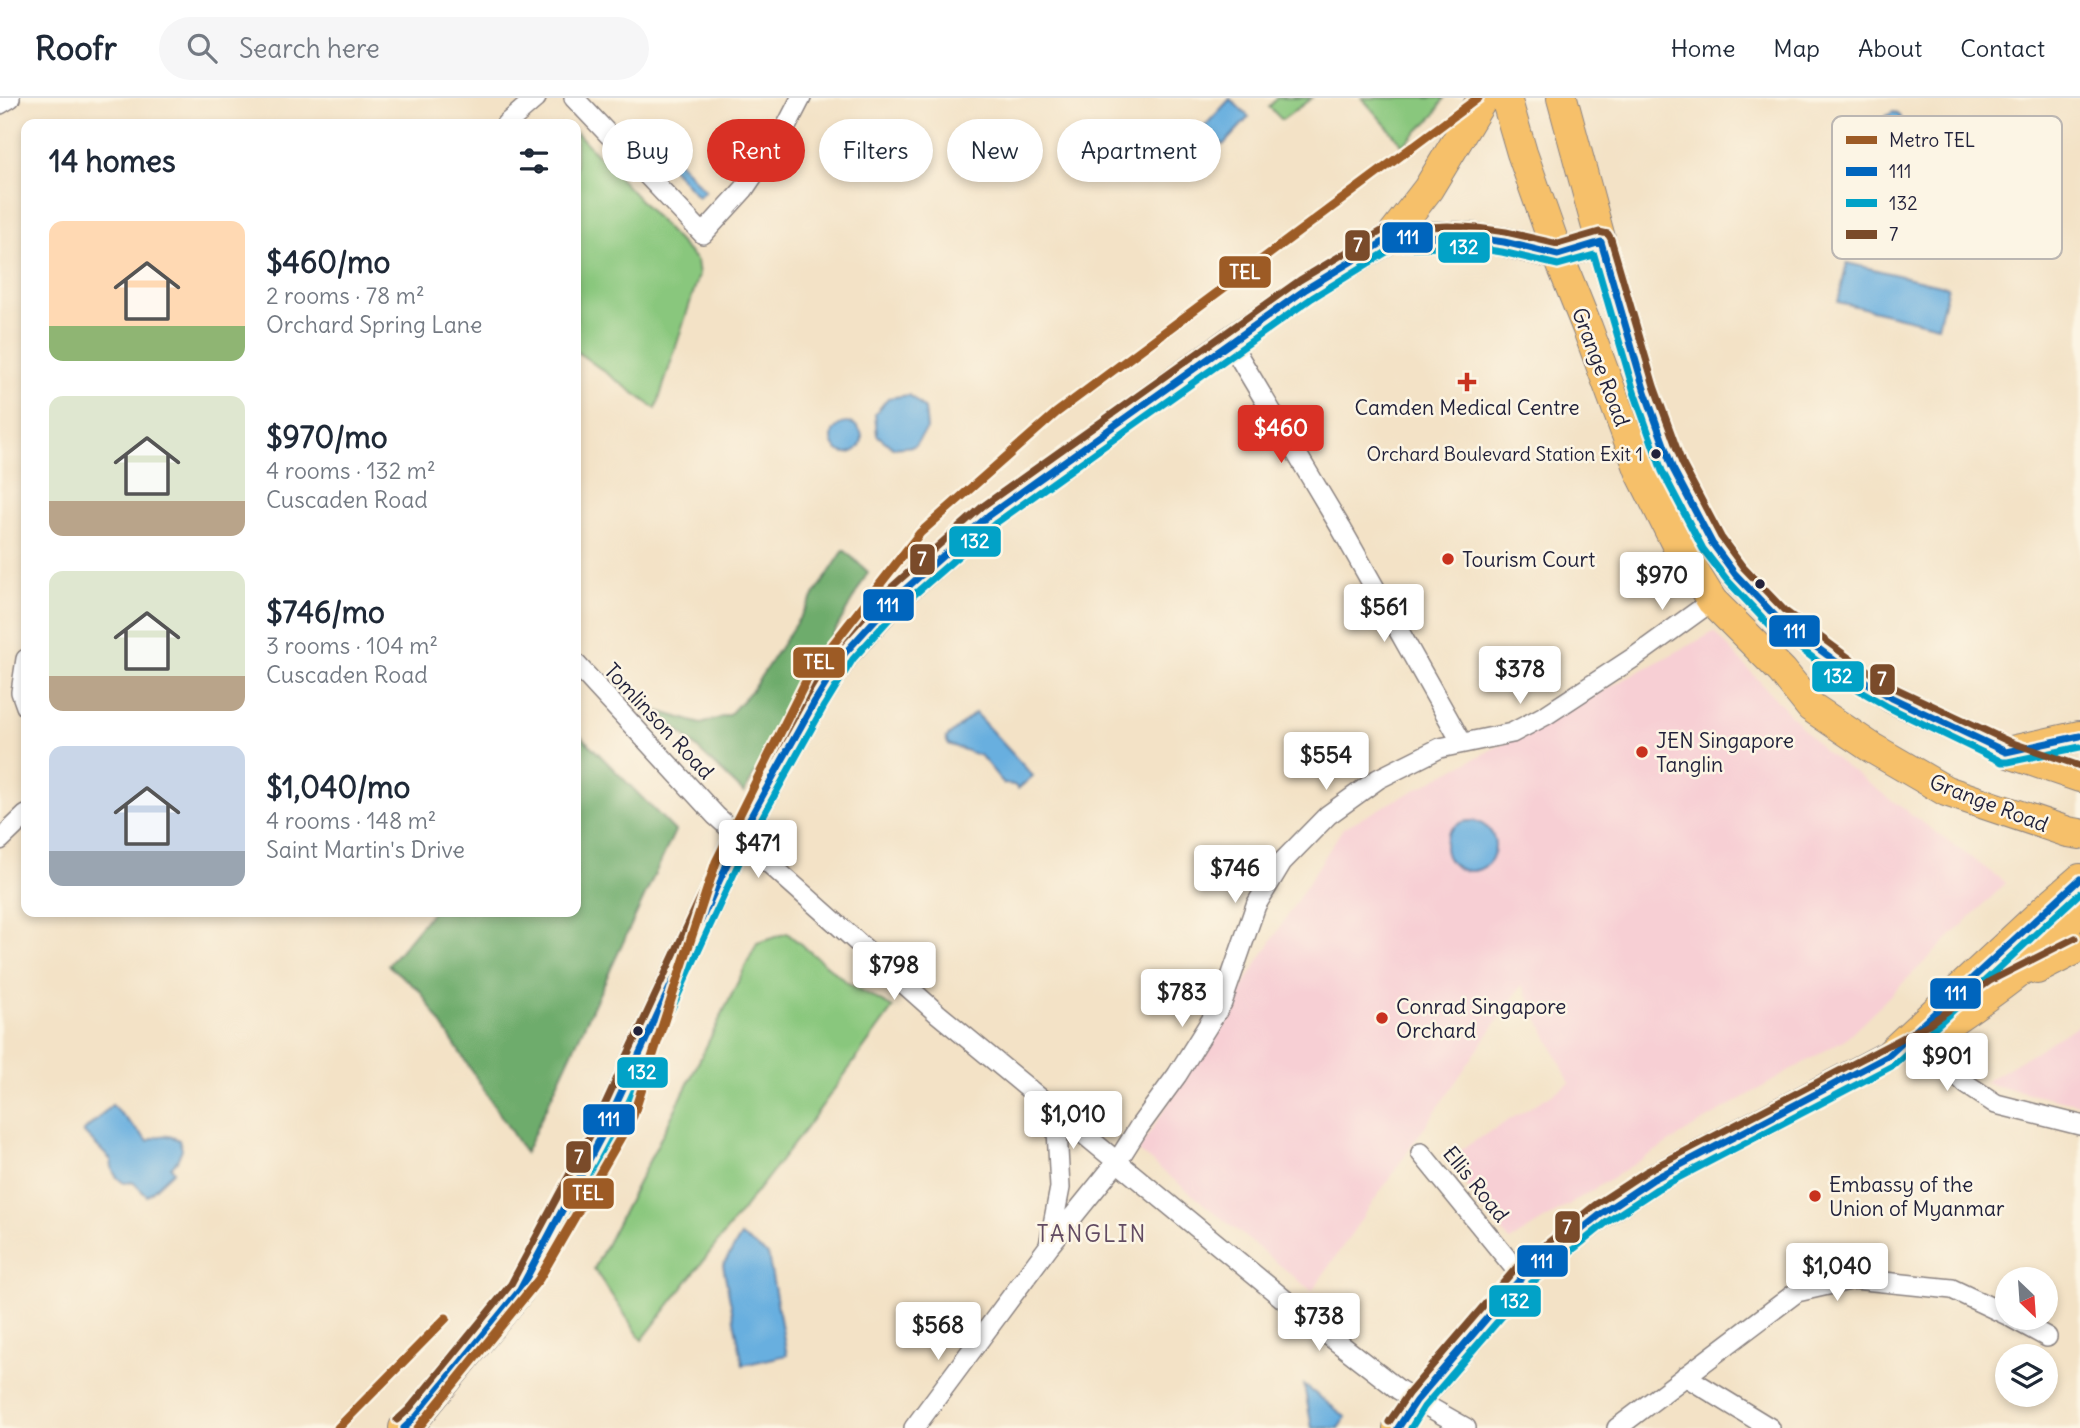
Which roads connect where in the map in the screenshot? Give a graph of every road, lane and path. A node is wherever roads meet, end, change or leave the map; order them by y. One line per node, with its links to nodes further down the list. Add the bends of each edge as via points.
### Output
1 (10, 98): 8 (street)
2 (536, 98): 9 (street)
3 (574, 98): 4 (street, via 703,234 744,189)
4 (801, 98)
5 (1483, 98): 10 (main road, via 1428,189)
6 (1506, 98): 12 (main road, Grange Road)
7 (1562, 98): 11 (main road, Grange Road)
8 (0, 104)
9 (512, 119)
10 (1390, 238): 12 (main road, via 1476,237); 13 (main road)
11 (1601, 242): 12 (main road); 18 (main road, Grange Road, via 1672,467 1712,543 1735,574 1777,618 1850,672 1892,698)
12 (1558, 255): 14 (main road, Grange Road, via 1641,473)
13 (1230, 342): 17 (street); 22 (main road, via 989,515 894,600 845,653)
14 (1712, 601): 17 (street, via 1546,715 1512,733); 21 (main road, Grange Road, via 1811,707 1872,748 1946,791)
15 (581, 669): 22 (street, Tomlinson Road)
16 (2080, 736): 18 (main road)
17 (1462, 743): 33 (street, via 1440,748 1378,779 1328,815 1282,862 1256,905 1222,1003)
18 (2006, 752): 19 (main road, Grange Road)
19 (2080, 777)
20 (21, 820): 23 (street)
21 (2080, 834)
22 (739, 838): 30 (street, Tomlinson Road, via 938,1014); 41 (main road, via 601,1137 520,1290)
23 (0, 840)
24 (2080, 879): 29 (main road)
25 (2080, 903): 27 (main road, via 2061,934)
26 (2080, 947): 27 (main road)
27 (1995, 990): 28 (main road)
28 (1934, 1033): 29 (main road); 31 (street, via 1944,1062 1996,1104)
29 (1888, 1056): 35 (main road, via 1652,1180)
30 (1056, 1110): 33 (street, Tomlinson Road); 34 (street, via 1060,1188)
31 (2080, 1125)
32 (1421, 1153): 35 (street, Ellis Road)
33 (1117, 1162): 34 (street); 40 (street, Tomlinson Road, via 1314,1324)
34 (1049, 1246): 42 (street)
35 (1522, 1277): 40 (main road)
36 (1995, 1309): 39 (street, via 1952,1289 1854,1279 1797,1292)
37 (2035, 1330): 38 (street)
38 (2048, 1337)
39 (1685, 1376): 45 (street); 46 (street)
40 (1416, 1401): 43 (main road); 44 (street, Tomlinson Road)
41 (404, 1428)
42 (914, 1428)
43 (1398, 1428)
44 (1466, 1428)
45 (1617, 1428)
46 (1770, 1428)

